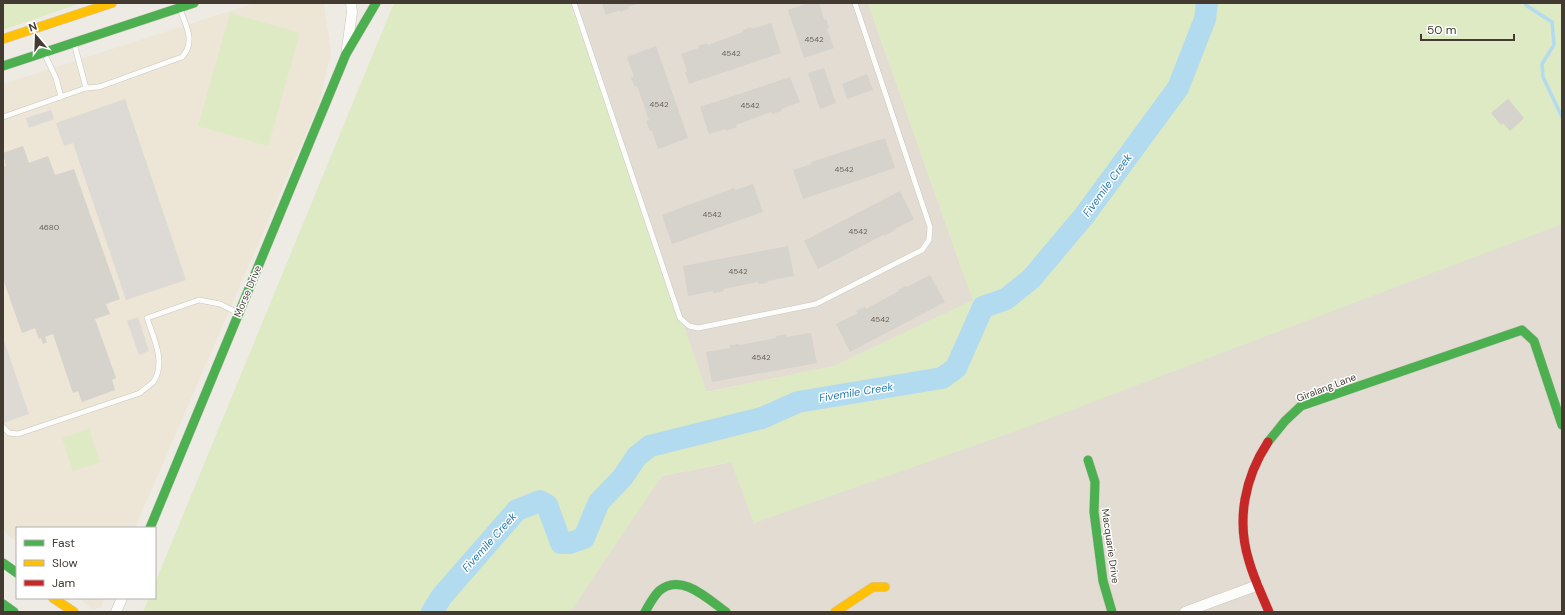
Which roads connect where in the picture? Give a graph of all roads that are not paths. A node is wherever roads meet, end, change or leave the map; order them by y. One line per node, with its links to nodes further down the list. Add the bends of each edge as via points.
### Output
1 (112, 3): 8 (street)
2 (194, 3): 7 (street)
3 (351, 3): 11 (street, Morse Drive)
4 (376, 3): 11 (street, Morse Drive)
5 (574, 3): 6 (lane, via 680,318 689,326 698,328 816,304 922,250 929,240 930,227)
6 (855, 3)
7 (180, 8): 9 (street); 13 (lane, via 190,43 188,52 182,58 100,87)
8 (3, 39)
9 (74, 42): 10 (street); 13 (lane)
10 (44, 52): 12 (street); 14 (lane, via 56,78)
11 (346, 54): 16 (street, Morse Drive)
12 (3, 66)
13 (86, 88): 14 (lane)
14 (61, 97): 15 (lane)
15 (3, 117)
16 (238, 313): 18 (lane, via 220,304 199,300 147,318 159,361 154,381 140,393 18,434 9,433); 20 (street, Morse Drive)
17 (1562, 425): 23 (street, Giralang Lane, via 1534,341 1522,330 1301,406 1289,416 1261,451 1245,494 1244,541)
18 (3, 427)
19 (1088, 460): 34 (street, Macquarie Drive, via 1095,482 1094,512 1103,580)
20 (150, 527)
21 (3, 563): 22 (street)
22 (16, 572)
23 (1258, 585): 35 (street); 36 (street, Giralang Lane)
24 (885, 586): 33 (street, via 873,587)
25 (54, 599): 29 (street)
26 (122, 599): 30 (street)
27 (3, 604): 28 (street)
28 (14, 612)
29 (74, 612)
30 (116, 612)
31 (645, 612): 32 (street, via 659,591 673,584 691,587)
32 (726, 612)
33 (835, 612)
34 (1112, 612)
35 (1185, 612)
36 (1269, 612)

